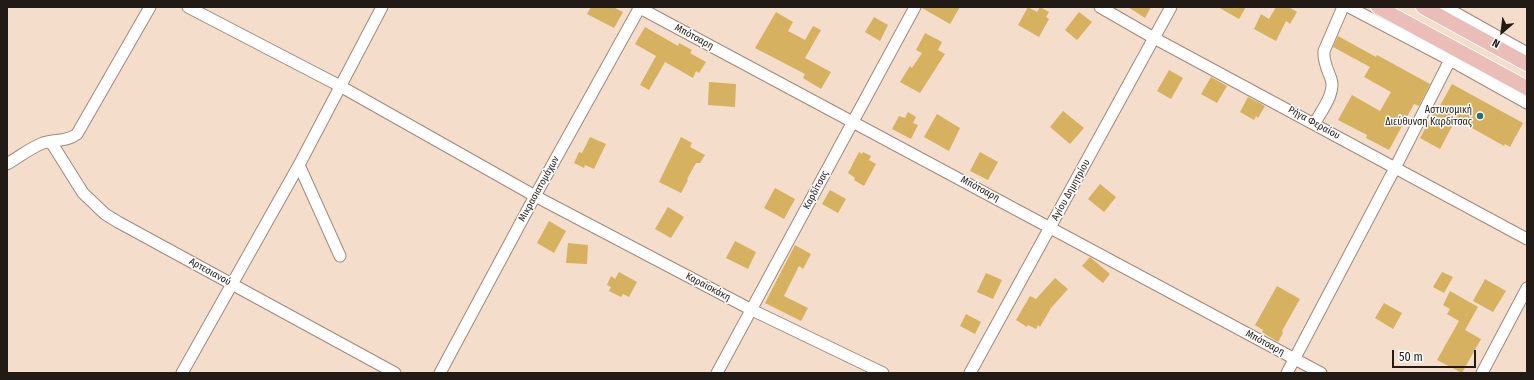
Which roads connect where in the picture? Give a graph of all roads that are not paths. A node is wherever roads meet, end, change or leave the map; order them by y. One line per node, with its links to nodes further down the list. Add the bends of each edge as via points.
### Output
1 (150, 7): 22 (street, via 79,131 70,138)
2 (188, 7): 17 (street, Καραϊσκάκη)
3 (382, 7): 17 (street)
4 (639, 7): 20 (street, Μπότσαρη); 26 (street, Μικρασιατομάχων)
5 (915, 7): 20 (street, Καρδίτσας)
6 (1100, 7): 13 (street, Ρήγα Φεραίου)
7 (1171, 7): 13 (street, Αγίου Δημητρίου)
8 (1343, 7): 21 (street, via 1323,58 1333,85)
9 (1349, 7): 15 (street)
10 (1378, 7): 18 (main road)
11 (1423, 7): 16 (main road)
12 (1445, 7): 14 (street)
13 (1154, 38): 21 (street, Ρήγα Φεραίου); 27 (street, Αγίου Δημητρίου)
14 (1527, 53)
15 (1450, 60): 19 (street); 25 (street)
16 (1527, 64)
17 (340, 86): 24 (street); 26 (street, Καραϊσκάκη)
18 (1527, 88)
19 (1527, 103)
20 (852, 122): 27 (street, Μπότσαρη); 32 (street, Καρδίτσας)
21 (1314, 123): 25 (street, Ρήγα Φεραίου)
22 (51, 142): 23 (street, via 34,147); 30 (street, Αρτεσιανού, via 83,193 105,214)
23 (7, 164)
24 (299, 165): 29 (street); 30 (street)
25 (1395, 168): 28 (street, Ρήγα Φεραίου); 33 (street)
26 (535, 196): 32 (street, Καραϊσκάκη); 36 (street, Μικρασιατομάχων)
27 (1051, 227): 33 (street, Μπότσαρη); 39 (street, Αγίου Δημητρίου)
28 (1527, 239)
29 (340, 256)
30 (231, 284): 34 (street); 35 (street, Αρτεσιανού)
31 (1527, 288): 42 (street)
32 (752, 310): 37 (street, Καρδίτσας); 38 (street, Καραϊσκάκη)
33 (1295, 359): 40 (street); 41 (street, Μπότσαρη)
34 (182, 373)
35 (394, 373)
36 (440, 373)
37 (717, 373)
38 (883, 373)
39 (970, 373)
40 (1287, 373)
41 (1321, 373)
42 (1482, 373)

